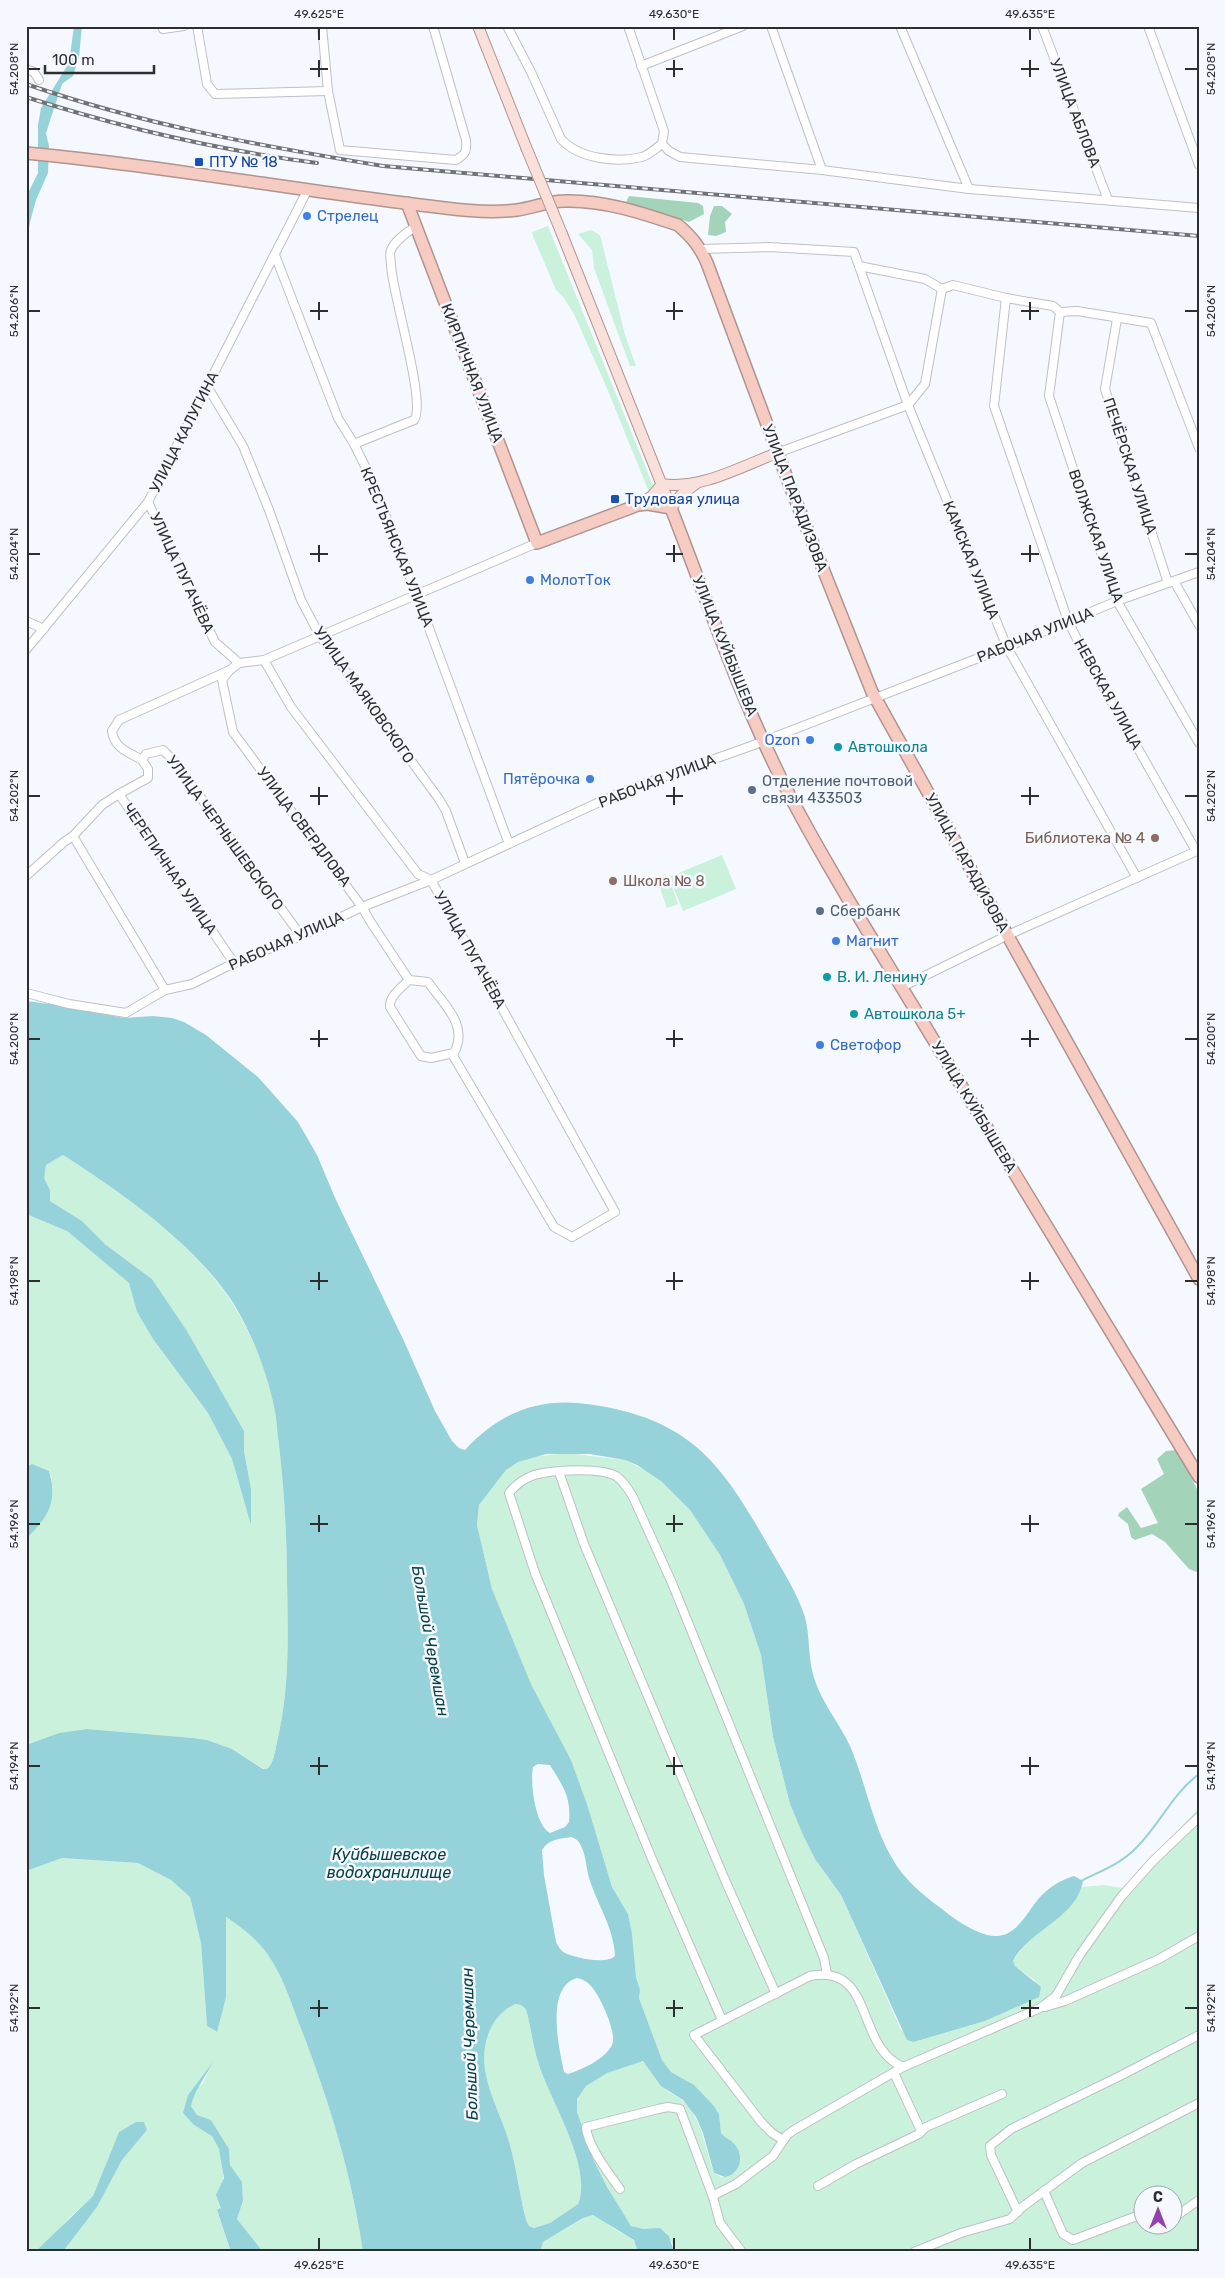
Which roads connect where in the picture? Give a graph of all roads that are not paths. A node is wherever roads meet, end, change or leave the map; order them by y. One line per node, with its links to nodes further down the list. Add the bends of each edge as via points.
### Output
1 (184, 26): 13 (street)
2 (197, 26): 17 (street, via 207,84 214,94)
3 (322, 26): 17 (street)
4 (433, 26): 17 (street, via 466,140 464,156 443,160 340,150)
5 (478, 26): 41 (main road, bridge)
6 (507, 26): 18 (street, via 561,139 568,147 598,157 626,158 644,156)
7 (628, 26): 14 (street)
8 (743, 26): 14 (street)
9 (771, 26): 21 (street)
10 (900, 26): 22 (street)
11 (1042, 26): 24 (street, УЛИЦА АБЛОВА)
12 (1148, 26): 20 (street)
13 (162, 28)
14 (641, 66): 18 (street, via 664,131)
15 (26, 69): 16 (street, via 34,72)
16 (39, 80)
17 (328, 91)
18 (662, 144): 21 (street, via 680,158)
19 (27, 153): 23 (highway, УЛИЦА ПАРАДИЗОВА)
20 (1199, 165)
21 (822, 170): 22 (street)
22 (969, 189): 24 (street)
23 (307, 191): 25 (highway, УЛИЦА ПАРАДИЗОВА); 29 (street, УЛИЦА КАЛУГИНА)
24 (1108, 200): 26 (street)
25 (407, 203): 27 (highway, КИРПИЧНАЯ УЛИЦА); 28 (highway, УЛИЦА ПАРАДИЗОВА, via 489,212 553,202 610,205 678,225)
26 (1199, 208)
27 (416, 226): 37 (street, via 390,251 392,281 415,381 418,412 414,420); 45 (highway, КИРПИЧНАЯ УЛИЦА)
28 (701, 249): 30 (street, КАМСКАЯ УЛИЦА, via 769,247 854,252); 39 (highway, УЛИЦА ПАРАДИЗОВА)
29 (275, 255): 35 (street, УЛИЦА КАЛУГИНА); 37 (street, КРЕСТЬЯНСКАЯ УЛИЦА, via 338,418)
30 (859, 266): 31 (street, via 925,279); 36 (street, КАМСКАЯ УЛИЦА)
31 (942, 289): 32 (street, via 952,285); 36 (street, via 925,384)
32 (1006, 298): 33 (street, via 1053,306); 51 (street, НЕВСКАЯ УЛИЦА, via 994,406)
33 (1060, 312): 34 (street, via 1077,310 1111,315); 49 (street, ВОЛЖСКАЯ УЛИЦА, via 1049,396)
34 (1117, 319): 38 (street, via 1151,323); 47 (street, ПЕЧЁРСКАЯ УЛИЦА, via 1105,389)
35 (207, 386): 42 (street, УЛИЦА КАЛУГИНА); 54 (street, УЛИЦА МАЯКОВСКОГО, via 243,446 301,600)
36 (908, 405): 39 (street); 55 (street, КАМСКАЯ УЛИЦА)
37 (354, 444): 48 (street, КРЕСТЬЯНСКАЯ УЛИЦА)
38 (1199, 448)
39 (777, 453): 40 (main road); 60 (highway, УЛИЦА ПАРАДИЗОВА)
40 (698, 482): 41 (main road); 44 (main road)
41 (662, 484): 43 (main road); 44 (main road)
42 (148, 502): 53 (street, УЛИЦА КАЛУГИНА); 58 (street, УЛИЦА ПУГАЧЁВА, via 215,642)
43 (638, 505): 44 (highway); 45 (highway)
44 (671, 508): 61 (highway, УЛИЦА КУЙБЫШЕВА)
45 (537, 543): 48 (street)
46 (1199, 572): 47 (street, РАБОЧАЯ УЛИЦА)
47 (1171, 582): 49 (street, РАБОЧАЯ УЛИЦА); 52 (street, ПЕЧЁРСКАЯ УЛИЦА)
48 (416, 593): 54 (street); 66 (street, КРЕСТЬЯНСКАЯ УЛИЦА)
49 (1117, 601): 51 (street, РАБОЧАЯ УЛИЦА); 62 (street, ВОЛЖСКАЯ УЛИЦА)
50 (26, 621): 53 (street)
51 (1068, 622): 55 (street, РАБОЧАЯ УЛИЦА); 67 (street, НЕВСКАЯ УЛИЦА)
52 (1199, 625)
53 (44, 629): 56 (street, УЛИЦА КАЛУГИНА)
54 (320, 636): 57 (street); 68 (street, УЛИЦА МАЯКОВСКОГО, via 446,811)
55 (1007, 647): 60 (street, РАБОЧАЯ УЛИЦА); 70 (street, КАМСКАЯ УЛИЦА)
56 (26, 650)
57 (264, 660): 58 (street); 71 (street, УЛИЦА ПУГАЧЁВА, via 291,707 418,874)
58 (239, 663): 59 (street)
59 (230, 670): 63 (street, УЛИЦА ЧЕРНЫШЕВСКОГО, via 119,720 112,731 113,740 120,748); 72 (street, УЛИЦА СВЕРДЛОВА, via 222,680 233,732)
60 (874, 697): 61 (street, РАБОЧАЯ УЛИЦА); 73 (highway, УЛИЦА ПАРАДИЗОВА)
61 (764, 740): 66 (street, РАБОЧАЯ УЛИЦА, via 621,792); 77 (highway, УЛИЦА КУЙБЫШЕВА, via 803,820)
62 (1199, 743)
63 (142, 760): 64 (street, ЧЕРЕПИЧНАЯ УЛИЦА, via 148,769 148,778); 74 (street, УЛИЦА ЧЕРНЫШЕВСКОГО, via 146,754 163,750 183,771)
64 (119, 794): 65 (street, via 102,804); 75 (street, ЧЕРЕПИЧНАЯ УЛИЦА)
65 (73, 836): 69 (street); 78 (street)
66 (509, 844): 68 (street, РАБОЧАЯ УЛИЦА)
67 (1198, 850): 70 (street)
68 (465, 864): 71 (street, РАБОЧАЯ УЛИЦА)
69 (26, 876)
70 (1137, 878): 73 (street)
71 (431, 880): 72 (street, РАБОЧАЯ УЛИЦА); 80 (street, УЛИЦА ПУГАЧЁВА, via 615,1212 572,1236 554,1227)
72 (362, 906): 74 (street, РАБОЧАЯ УЛИЦА); 76 (street, УЛИЦА СВЕРДЛОВА)
73 (1008, 935): 77 (street); 81 (highway, УЛИЦА ПАРАДИЗОВА)
74 (301, 936): 75 (street, РАБОЧАЯ УЛИЦА)
75 (234, 963): 78 (street, РАБОЧАЯ УЛИЦА, via 192,984)
76 (409, 980): 80 (street, via 428,982 458,1026 459,1043); 80 (street, via 392,997 390,1007 421,1056 431,1058)
77 (902, 987): 83 (highway, УЛИЦА КУЙБЫШЕВА)
78 (165, 990): 79 (street, РАБОЧАЯ УЛИЦА, via 126,1013)
79 (26, 993)
80 (452, 1054)
81 (1199, 1279)
82 (559, 1472): 86 (street, via 610,1474 621,1481 633,1497 672,1583 824,1958); 87 (street, via 584,1544); 89 (street, via 521,1480 509,1493 534,1573)
83 (1199, 1477)
84 (1199, 1817): 88 (street, via 1121,1897 1079,1956 1056,1996)
85 (1199, 1936): 88 (street, via 1144,1967 1065,2001)
86 (827, 1974): 87 (street, via 810,1976); 91 (street, via 852,1987 884,2054)
87 (776, 1994): 89 (street)
88 (1040, 2008): 91 (street)
89 (722, 2020): 96 (street, via 694,2035 761,2122 772,2134)
90 (1199, 2035): 102 (street, via 1011,2129 993,2142 991,2155)
91 (903, 2067): 92 (street)
92 (894, 2073): 95 (street); 96 (street, via 794,2130)
93 (1002, 2094): 95 (street)
94 (1199, 2103): 99 (street, via 1082,2163)
95 (921, 2131): 97 (street)
96 (784, 2140): 100 (street, via 773,2156)
97 (818, 2186)
98 (620, 2189): 100 (street, via 590,2141 586,2127 674,2107 683,2114)
99 (1044, 2191): 102 (street); 104 (street, via 1063,2234 1072,2240)
100 (713, 2197): 105 (street, via 720,2223)
101 (1199, 2200): 103 (street)
102 (1018, 2212): 106 (street, via 1010,2219)
103 (1182, 2212)
104 (1132, 2218)
105 (742, 2252)
106 (914, 2252)

